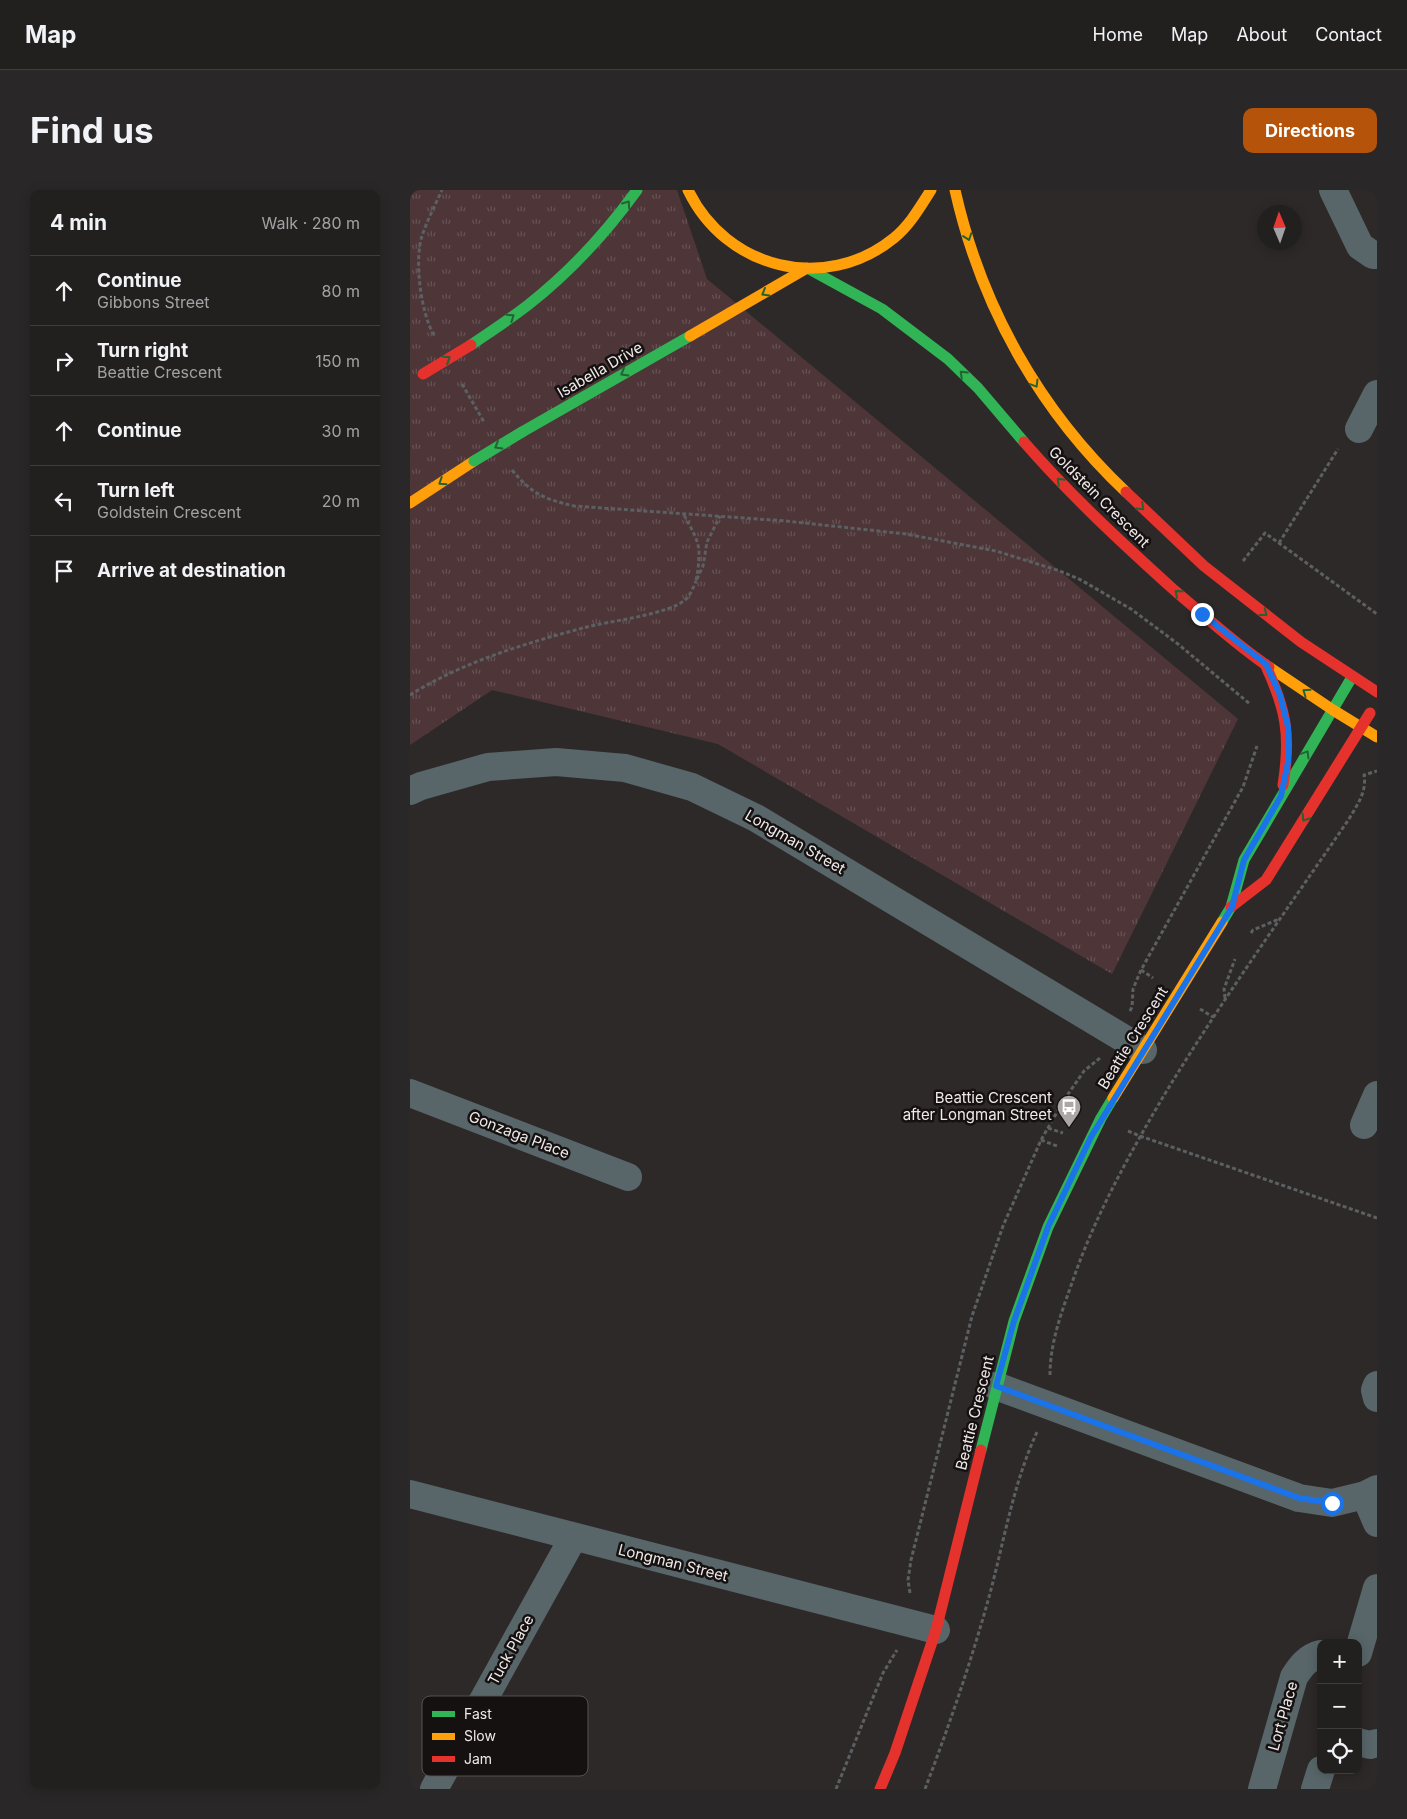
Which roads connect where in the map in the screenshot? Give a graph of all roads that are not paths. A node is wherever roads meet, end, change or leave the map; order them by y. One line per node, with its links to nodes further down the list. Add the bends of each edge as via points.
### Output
1 (636, 190): 8 (street, one-way to 1, bridge, via 533,301 564,274 619,215)
2 (688, 190): 7 (street, via 704,218 740,250 762,260)
3 (931, 190): 7 (street, via 902,232 882,248 834,267)
4 (955, 190): 13 (street, Goldstein Crescent, one-way to 13, via 988,298 1006,335 1048,404 1072,436 1114,482 1204,566 1301,642)
5 (1333, 190): 6 (street, via 1360,246)
6 (1377, 255)
7 (808, 269): 11 (street, Isabella Drive, one-way to 11, bridge, via 522,432); 12 (street, Goldstein Crescent, one-way to 7, via 1218,628 1128,550 948,359 882,309)
8 (420, 376)
9 (1377, 394): 10 (street)
10 (1359, 429)
11 (410, 503)
12 (1266, 664): 16 (street, Goldstein Crescent, one-way to 12); 20 (street, via 1280,695 1288,727 1288,762)
13 (1352, 677): 14 (street, Goldstein Crescent); 16 (street, Beattie Crescent)
14 (1377, 692)
15 (1377, 702): 17 (street, Beattie Crescent)
16 (1333, 710): 17 (street, Goldstein Crescent); 20 (street, Beattie Crescent, one-way to 16)
17 (1361, 728): 18 (street, Goldstein Crescent); 21 (street, Beattie Crescent, one-way to 21, via 1266,880)
18 (1377, 737)
19 (410, 791): 22 (street, Longman Street, via 488,768 556,762 625,768 692,787 756,818)
20 (1281, 796): 21 (street, Beattie Crescent, via 1244,860)
21 (1232, 907): 22 (street, Beattie Crescent)
22 (1144, 1050): 28 (street, Beattie Crescent, via 1094,1131 1048,1227 1014,1321)
23 (410, 1093): 26 (street, Gonzaga Place)
24 (1377, 1096): 25 (street)
25 (1364, 1125)
26 (628, 1177)
27 (1377, 1385): 29 (street)
28 (996, 1386): 30 (street, via 1299,1498 1332,1503); 35 (street, Beattie Crescent)
29 (1377, 1398)
30 (1371, 1492): 32 (street)
31 (410, 1494): 33 (street, Longman Street)
32 (1377, 1523)
33 (573, 1538): 35 (street, Longman Street); 38 (street, Tuck Place)
34 (1377, 1588): 36 (street)
35 (936, 1630): 44 (street, Beattie Crescent, via 896,1753)
36 (1364, 1638)
37 (1317, 1655): 45 (street, Lort Place, via 1303,1664 1294,1676)
38 (486, 1696)
39 (1362, 1743): 40 (street)
40 (1377, 1743)
41 (1320, 1774): 46 (street)
42 (441, 1776): 43 (street, Tuck Place)
43 (434, 1789)
44 (880, 1789)
45 (1262, 1789)
46 (1315, 1789)

